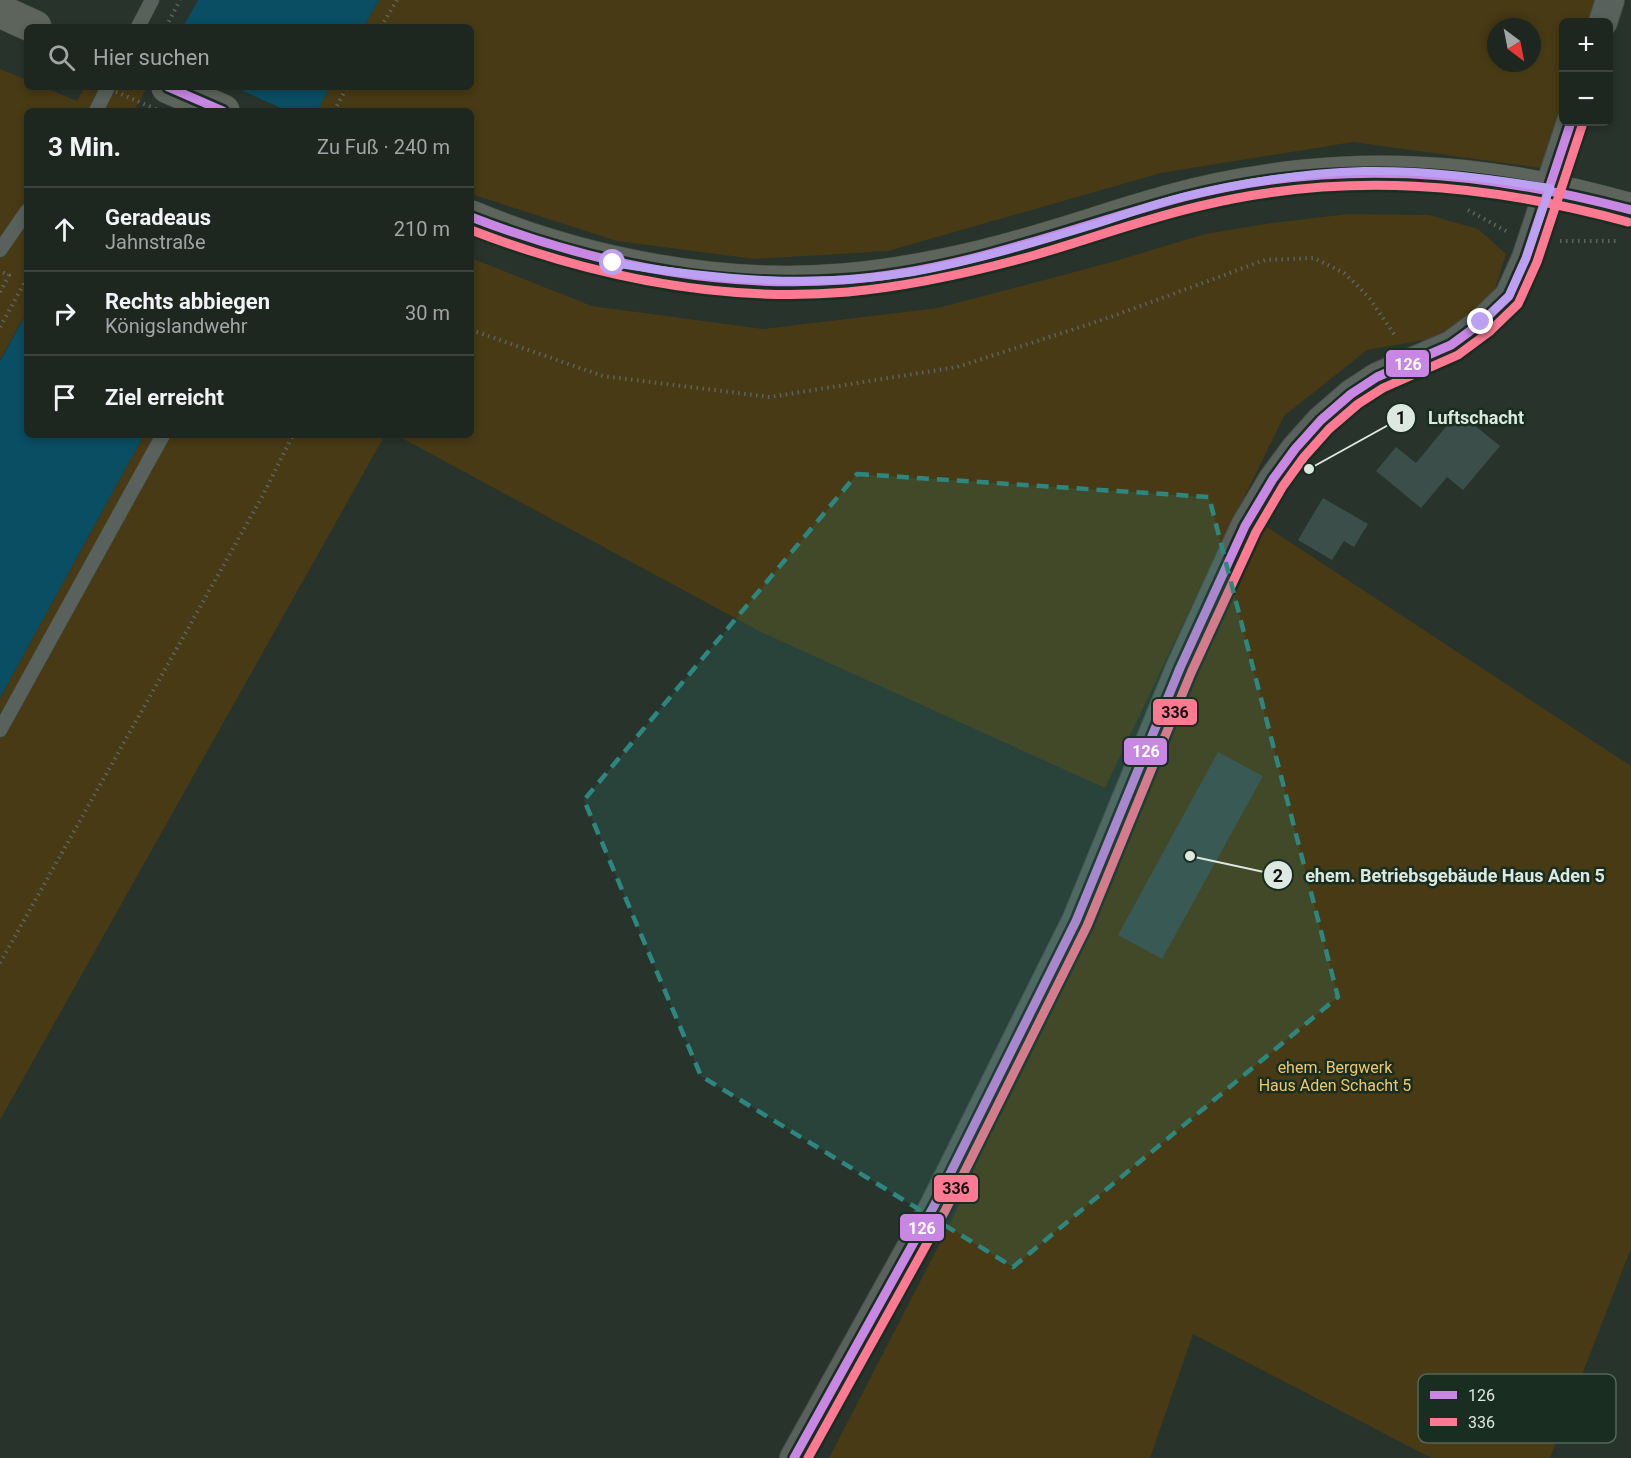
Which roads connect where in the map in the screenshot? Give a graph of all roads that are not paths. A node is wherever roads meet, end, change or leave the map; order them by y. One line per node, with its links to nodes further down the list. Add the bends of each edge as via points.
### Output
1 (152, 0): 6 (lane)
2 (1610, 0): 4 (street)
3 (0, 11): 5 (main road)
4 (1604, 18)
5 (28, 24)
6 (140, 24)
7 (106, 90): 9 (lane)
8 (175, 90): 10 (main road)
9 (97, 108)
10 (216, 108)
11 (1570, 126): 12 (street)
12 (1550, 188): 13 (main road); 15 (main road, via 1425,172 1364,171 1294,177 1170,201 985,256 913,272 842,280 757,281 613,263 513,235); 19 (street, via 1509,296 1451,345 1377,377 1321,420 1295,449 1245,526 1180,668 1076,921 934,1206)
13 (1631, 210)
14 (24, 215): 16 (lane)
15 (474, 218)
16 (0, 250)
17 (161, 438): 18 (lane)
18 (0, 729)
19 (794, 1458)

